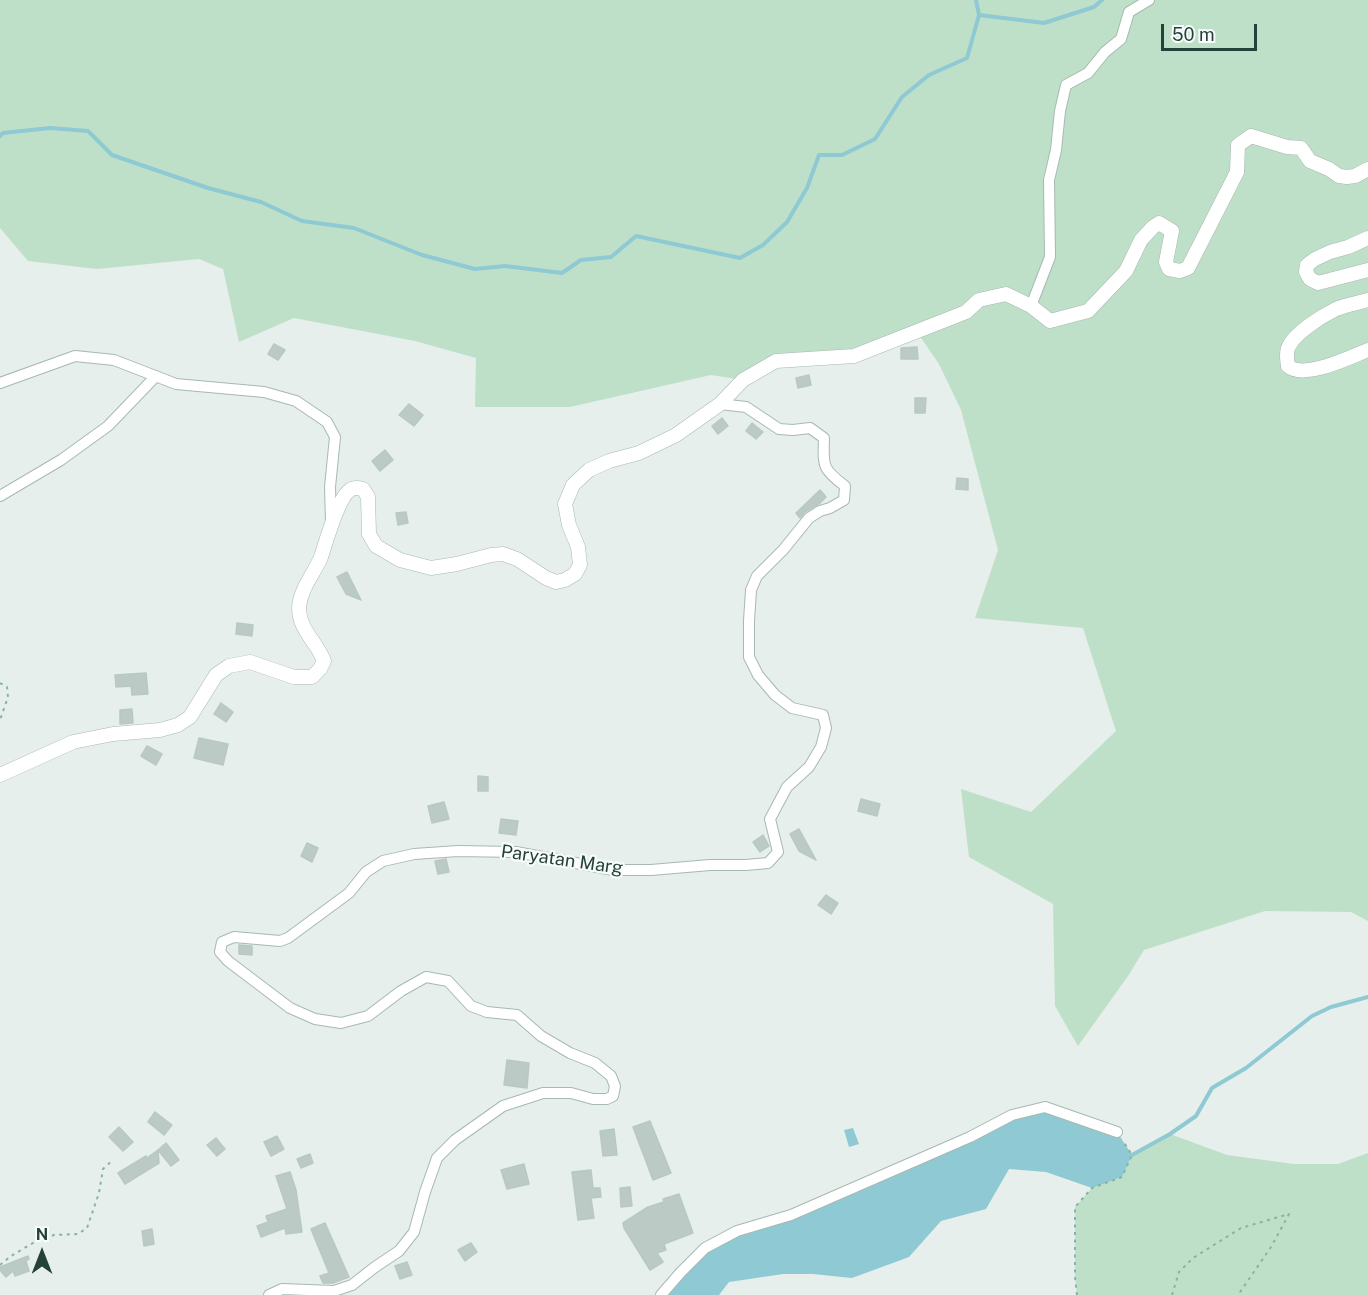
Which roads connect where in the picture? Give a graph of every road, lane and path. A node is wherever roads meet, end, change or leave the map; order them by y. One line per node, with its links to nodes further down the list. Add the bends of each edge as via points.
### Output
1 (1149, 0): 6 (street, via 1129,12 1121,39 1088,73 1066,85 1049,180 1050,257)
2 (1368, 168): 6 (street, via 1355,176 1339,176 1310,161 1301,148 1251,136 1238,145 1237,172 1188,268 1170,270 1166,262 1172,231 1159,223 1141,240 1126,271 1088,311 1050,321)
3 (1368, 238): 4 (street, via 1315,259 1307,265 1306,272 1318,283)
4 (1368, 270)
5 (1368, 300): 7 (street, via 1336,309 1311,324 1292,341 1286,357 1288,366 1298,372)
6 (1031, 306): 10 (street, via 1006,294 997,295 979,300 966,312 854,356 776,362 743,380)
7 (1368, 350)
8 (156, 376): 9 (street, via 114,360 75,356); 11 (street, via 108,426); 12 (street, via 176,384 264,392 296,401 327,422 335,437)
9 (0, 383)
10 (720, 404): 12 (street, via 676,435 589,470 573,485 565,504 580,565 566,580 555,582 503,554 431,568 400,560 376,546 369,534 368,497 356,487 342,500); 19 (street, Paryatan Marg, via 746,407 780,429 810,428 824,438 825,464 830,475 845,486 844,500 809,518 757,576 751,590 749,657 758,675 774,695 792,708 823,715 826,728 809,767 787,787 771,819 778,852 768,863 651,870 613,870 516,852 414,854 383,861 366,872 349,893 288,938 280,941 234,937 222,942 220,952 228,961 290,1008 315,1019 341,1023 368,1016 426,977 448,981 471,1006 517,1015 541,1036 596,1063 611,1076 615,1086 613,1096 607,1099 543,1093 503,1106 437,1158 414,1232 399,1251 352,1285 334,1291 282,1289)
11 (0, 496)
12 (331, 526): 15 (street, via 301,596 300,618 324,661 312,677 294,677 250,662 229,666 216,675 190,717 178,725 73,742)
13 (0, 683): 14 (path, via 7,687 8,697)
14 (0, 720)
15 (0, 775)
16 (1117, 1132): 20 (street, via 1045,1107 1012,1115 791,1215 737,1231 705,1248); 21 (path, via 1132,1155 1122,1177 1092,1188 1075,1207)
17 (113, 1160): 18 (path, via 103,1169 87,1228 78,1234 54,1235 33,1243)
18 (0, 1265)
19 (269, 1295)
20 (661, 1295)
21 (1077, 1295)
22 (1172, 1295): 23 (path, via 1179,1272 1193,1258 1241,1228 1288,1214)
23 (1238, 1295)

